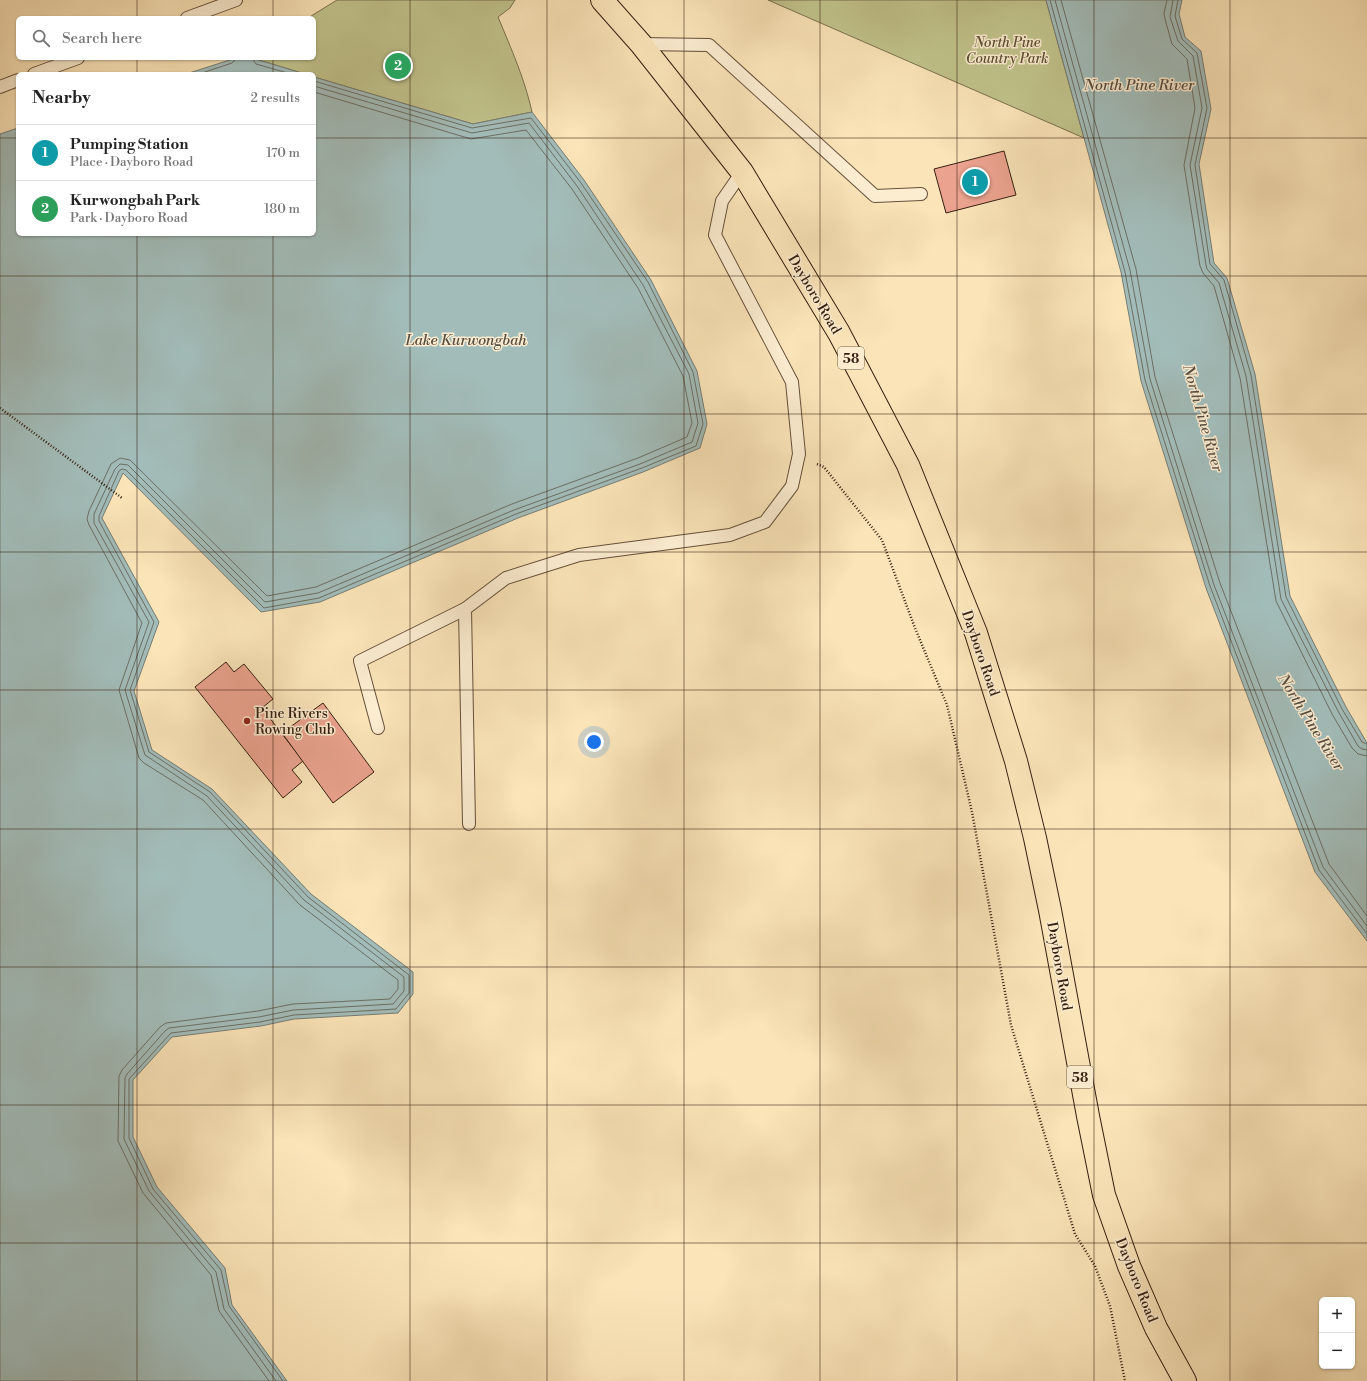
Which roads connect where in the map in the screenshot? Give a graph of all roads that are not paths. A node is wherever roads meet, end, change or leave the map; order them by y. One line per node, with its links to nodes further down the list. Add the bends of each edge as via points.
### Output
1 (236, 0): 3 (lane)
2 (602, 0): 4 (main road, Dayboro Road / 58)
3 (192, 16)
4 (641, 44): 9 (main road, Dayboro Road / 58); 10 (lane, via 709,45 875,196)
5 (72, 60): 6 (lane)
6 (40, 72)
7 (16, 81): 8 (lane)
8 (0, 87)
9 (742, 172): 11 (lane, via 722,201 715,235 792,382 799,454 792,486 765,522 730,535 579,555 506,578); 14 (main road, Dayboro Road / 58, via 839,334 908,465 976,633 1016,761 1035,838 1104,1195 1129,1266 1156,1328)
10 (921, 194)
11 (465, 609): 12 (lane, via 360,661); 13 (lane)
12 (378, 728)
13 (469, 824)
14 (1185, 1381)

